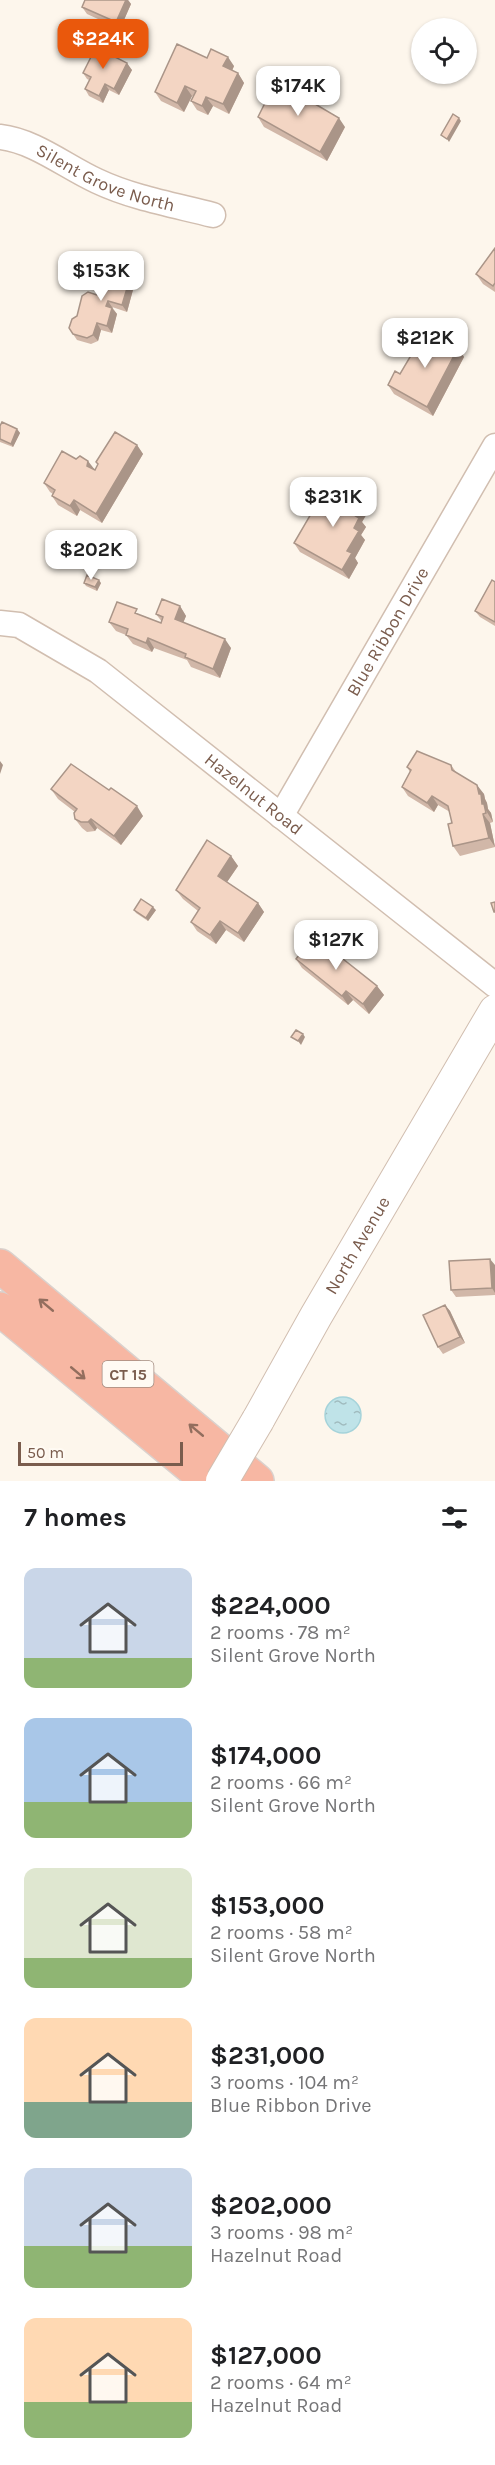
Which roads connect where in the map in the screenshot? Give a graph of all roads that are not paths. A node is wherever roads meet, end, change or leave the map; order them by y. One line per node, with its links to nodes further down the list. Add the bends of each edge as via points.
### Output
1 (0, 137): 2 (street, Silent Grove North, via 24,143 117,189)
2 (213, 215)
3 (495, 446): 5 (street, Blue Ribbon Drive)
4 (0, 622): 5 (street, Hazelnut Road, via 19,625 98,671)
5 (281, 816): 6 (street, Hazelnut Road)
6 (495, 986)
7 (495, 1011): 11 (street, North Avenue, bridge)
8 (0, 1266): 12 (highway, CT 15, one-way to 8)
9 (0, 1310): 10 (highway, CT 15, one-way to 10)
10 (208, 1481)
11 (222, 1481)
12 (257, 1481)

